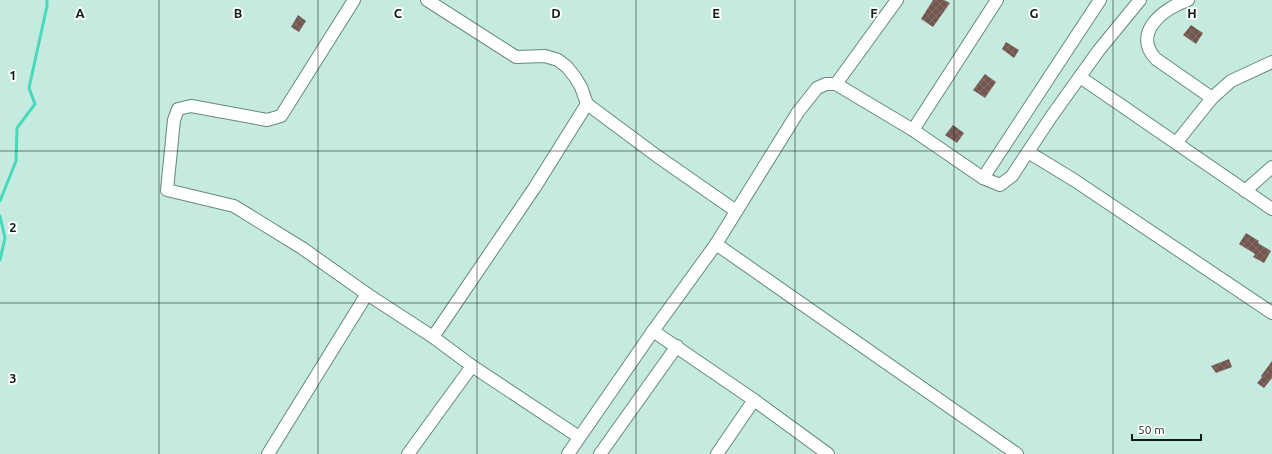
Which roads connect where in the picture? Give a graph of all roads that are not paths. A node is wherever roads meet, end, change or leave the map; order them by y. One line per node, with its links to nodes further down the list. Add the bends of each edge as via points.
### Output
1 (354, 0): 22 (street, via 281,116 268,120 191,106 178,109 174,120 167,190 234,206 302,248)
2 (427, 0): 12 (street, via 516,57 545,56 558,60 575,77)
3 (897, 0): 10 (street)
4 (997, 0): 13 (street)
5 (1100, 0): 17 (street)
6 (1140, 0): 9 (street)
7 (1188, 0): 11 (street, via 1166,10 1154,22 1146,43 1149,52 1156,58)
8 (1272, 62): 11 (street, via 1232,81)
9 (1080, 77): 14 (street); 15 (street)
10 (836, 84): 13 (street); 20 (street, via 821,86 809,98)
11 (1212, 98): 14 (street)
12 (587, 104): 20 (street); 25 (street, via 535,187)
13 (913, 130): 17 (street)
14 (1176, 143): 18 (street)
15 (1028, 152): 17 (street, via 1012,176 1000,185); 23 (street)
16 (1272, 167): 18 (street)
17 (983, 178)
18 (1245, 191): 19 (street)
19 (1272, 209)
20 (736, 211): 21 (street)
21 (716, 244): 24 (street); 36 (street)
22 (367, 294): 25 (street); 30 (street)
23 (1272, 313)
24 (653, 331): 26 (street); 29 (street)
25 (433, 337): 27 (street)
26 (677, 346): 28 (street); 33 (street)
27 (472, 366): 29 (street); 31 (street)
28 (754, 400): 34 (street); 35 (street)
29 (579, 437): 32 (street)
30 (268, 454)
31 (408, 454)
32 (568, 454)
33 (600, 454)
34 (718, 454)
35 (827, 454)
36 (1017, 454)

